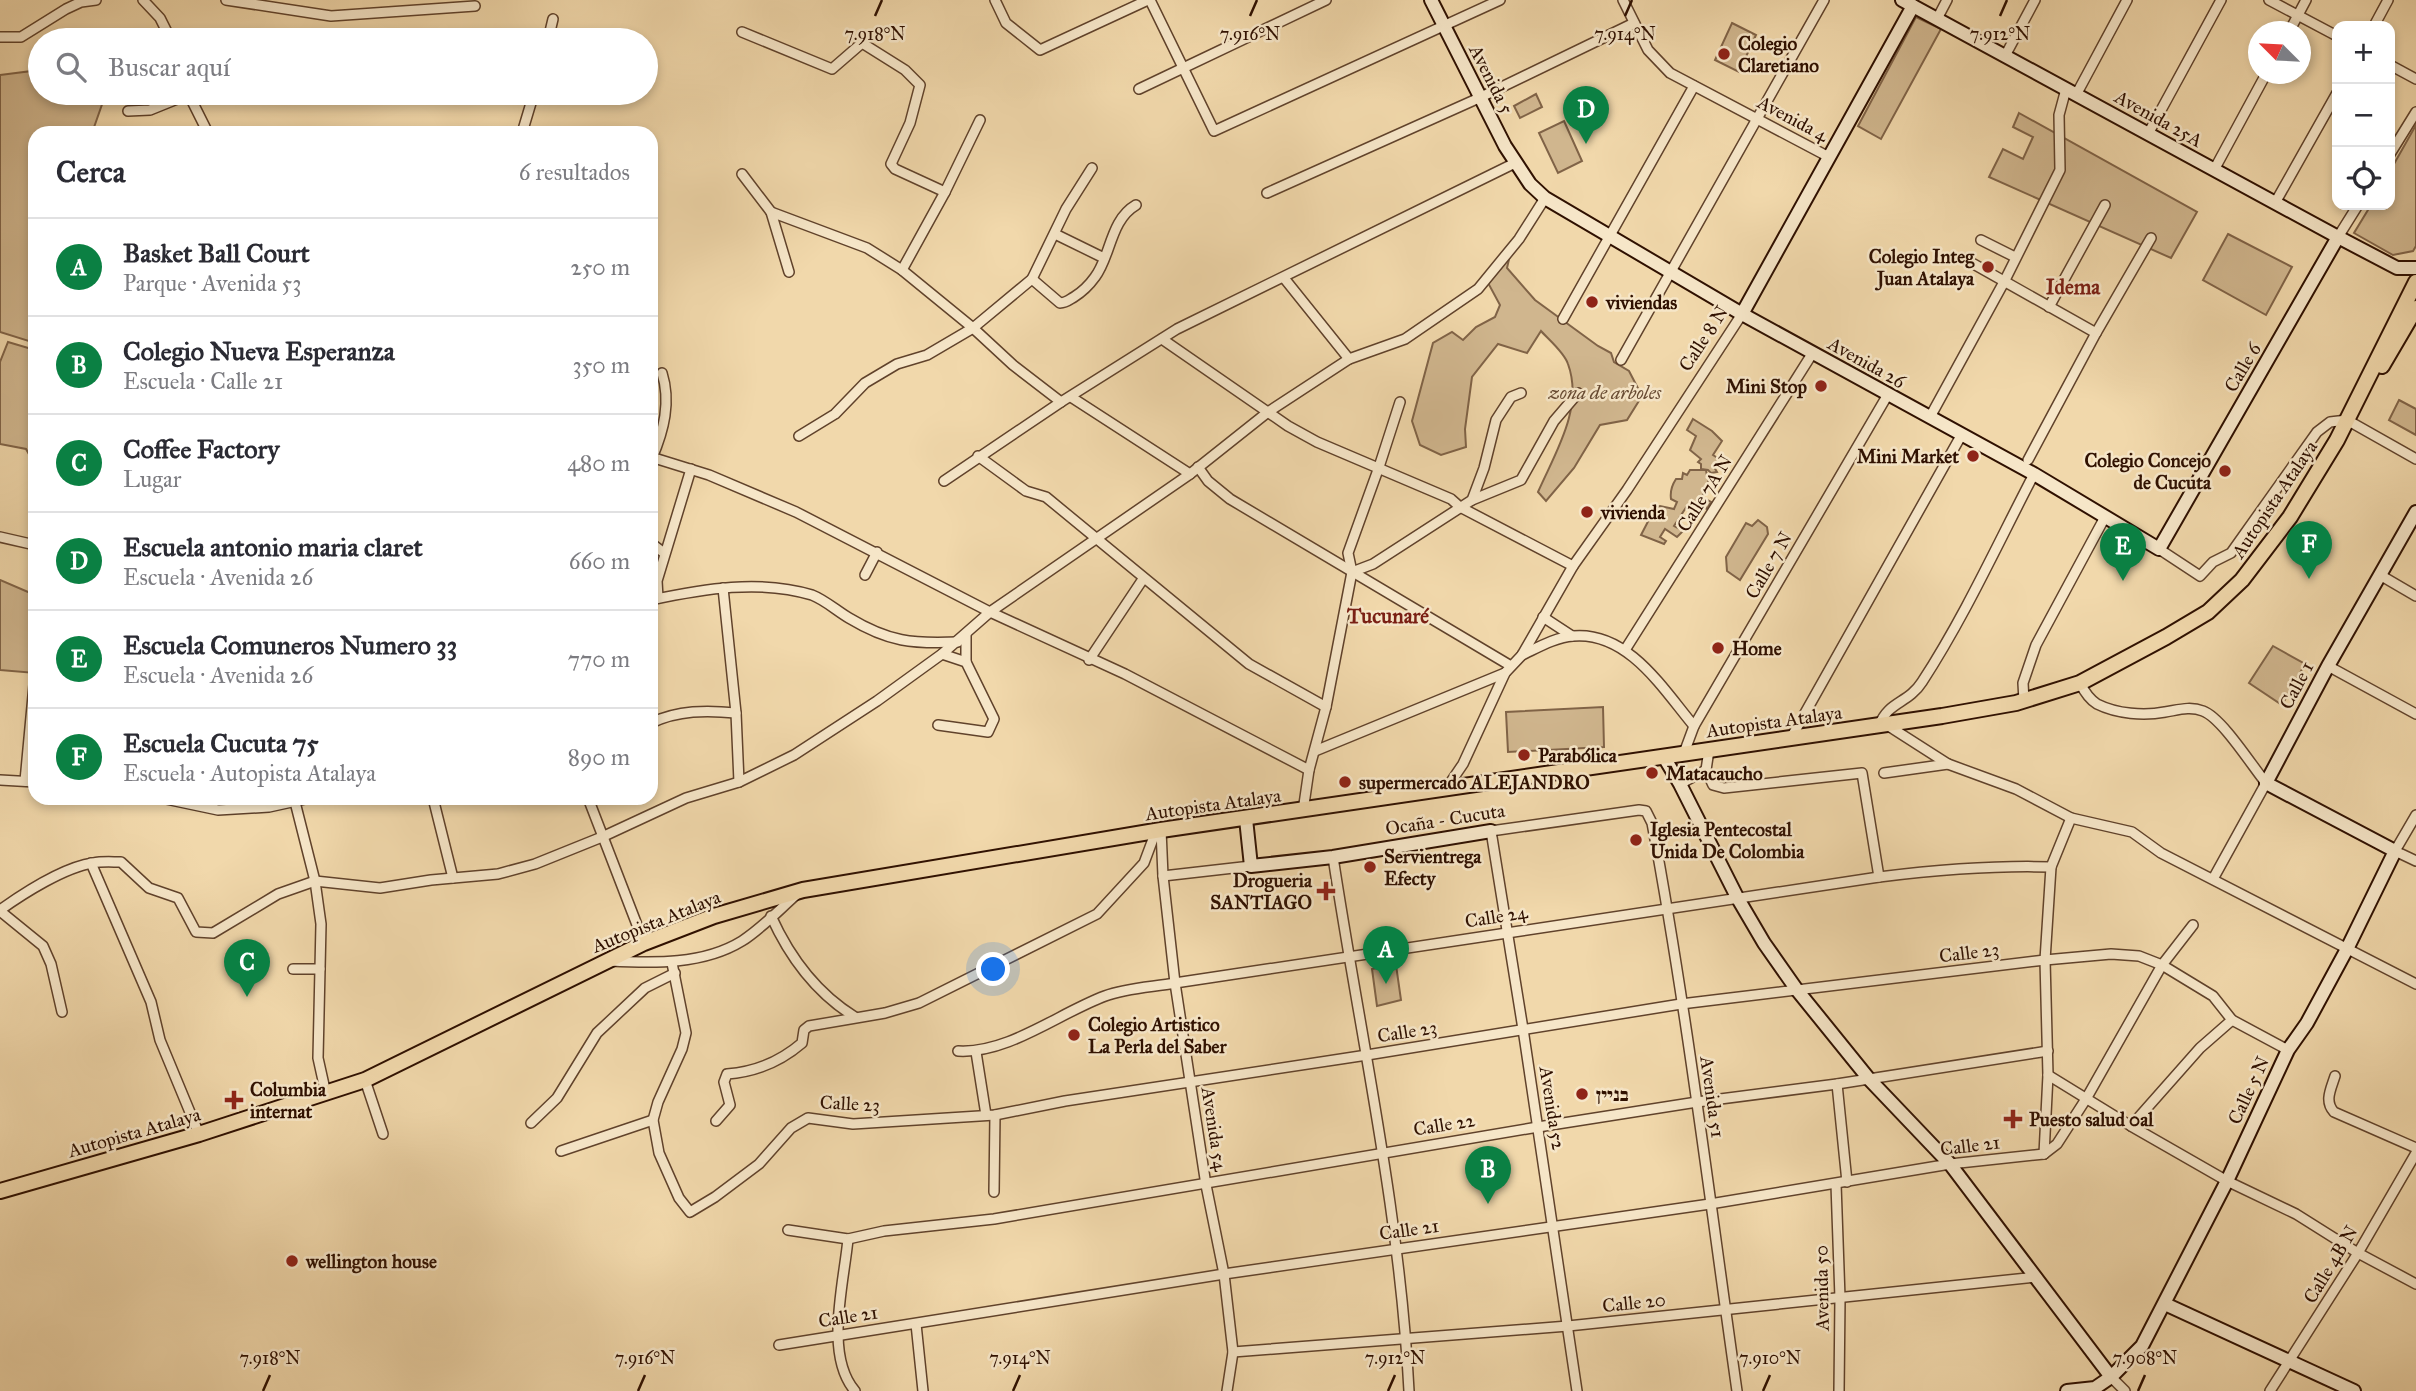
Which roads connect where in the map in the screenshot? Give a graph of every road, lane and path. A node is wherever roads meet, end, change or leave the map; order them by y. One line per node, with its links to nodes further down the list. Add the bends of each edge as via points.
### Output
1 (96, 0): 18 (street)
2 (143, 0): 29 (street)
3 (226, 0): 20 (street, via 331,16)
4 (995, 0): 5 (street, via 1006,23 1040,51)
5 (1149, 0): 36 (street)
6 (1325, 0): 36 (street)
7 (1431, 0): 27 (street, Avenida 5)
8 (1500, 0): 27 (street)
9 (1623, 0): 26 (street, Avenida 4)
10 (1825, 0): 51 (street)
11 (1948, 0): 23 (street)
12 (2035, 0): 35 (street)
13 (2127, 0): 42 (street)
14 (2221, 0): 54 (street)
15 (2269, 0): 21 (street)
16 (2306, 0): 21 (street)
17 (2388, 0): 25 (street)
18 (80, 1): 28 (street)
19 (1908, 3): 23 (street, Avenida 25A); 56 (street, Calle 8 N)
20 (475, 6)
21 (2298, 15): 24 (street); 33 (street)
22 (553, 19): 30 (street)
23 (1937, 19): 35 (street, Avenida 25A)
24 (2295, 21)
25 (2377, 21)
26 (1634, 23): 40 (street, Avenida 4, via 1658,62); 43 (street)
27 (1443, 26): 36 (street, via 1214,131); 43 (street, Avenida 5)
28 (35, 28)
29 (165, 28)
30 (551, 28)
31 (742, 32): 61 (street, via 832,69 862,43 905,70 919,82 920,89 891,164)
32 (28, 33): 34 (street)
33 (2332, 33)
34 (0, 37)
35 (2005, 56): 42 (street, Avenida 25A)
36 (1185, 68): 41 (street)
37 (2395, 68): 38 (street)
38 (2416, 79)
39 (2261, 84): 59 (street)
40 (1694, 86): 51 (street, Avenida 4); 70 (street)
41 (1139, 89)
42 (2071, 92): 54 (street, Avenida 25A); 74 (street, via 2059,115 2060,170)
43 (1479, 97): 58 (street, Avenida 5); 62 (street)
44 (2332, 102): 64 (street)
45 (162, 105): 48 (street)
46 (195, 105): 52 (street)
47 (530, 105): 53 (street)
48 (128, 111)
49 (2416, 112): 55 (street)
50 (980, 120): 61 (street)
51 (1758, 120): 56 (street, Avenida 4); 80 (street)
52 (205, 126)
53 (524, 126)
54 (2148, 134): 59 (street, Avenida 25A)
55 (2394, 147)
56 (1829, 157): 87 (street, Calle 8 N)
57 (1092, 168): 69 (street)
58 (1519, 168): 63 (street, Avenida 26); 82 (street)
59 (2214, 170): 64 (street, Avenida 25A)
60 (742, 174): 68 (street)
61 (945, 192): 79 (street)
62 (1267, 193)
63 (1545, 198): 70 (street, Avenida 26); 93 (street, via 1478,289 1405,339)
64 (2275, 204): 71 (street, Avenida 25A)
65 (1136, 205): 75 (street, via 1121,221)
66 (2105, 205): 86 (street)
67 (2355, 210): 71 (street, Calle 6)
68 (771, 212): 79 (street, via 867,248); 81 (street)
69 (1055, 234): 75 (street); 83 (street)
70 (1611, 235): 80 (street, Avenida 26); 88 (street)
71 (2338, 237): 77 (street, Avenida 25A); 126 (street, Calle 6)
72 (2151, 238): 90 (street)
73 (1981, 240): 74 (street)
74 (2015, 257): 84 (street)
75 (1104, 258): 83 (street, via 1096,276 1065,303 1059,303)
76 (1963, 258): 84 (street)
77 (2397, 268): 78 (street, Avenida 25A); 85 (street)
78 (2416, 268)
79 (902, 270): 89 (street)
80 (1672, 271): 87 (street, Avenida 26); 94 (street)
81 (789, 272)
82 (1284, 278): 91 (street); 93 (street)
83 (1032, 279): 89 (street)
84 (2004, 282): 86 (street); 103 (street)
85 (2414, 294): 104 (main road, Autopista Atalaya, via 2392,351)
86 (2049, 307): 90 (street)
87 (1742, 314): 92 (street, Avenida 26); 129 (street, Calle 8 N)
88 (1563, 318)
89 (972, 328): 100 (street); 106 (street, via 865,383 835,414)
90 (2096, 333): 111 (street)
91 (1161, 339): 99 (street); 102 (street)
92 (1812, 354): 98 (street, Avenida 26); 143 (street, Calle 7A N)
93 (1349, 359): 102 (street)
94 (1621, 360)
95 (662, 373): 107 (street, via 668,392)
96 (1521, 393): 118 (street, via 1511,397 1496,420)
97 (1578, 393): 118 (street, via 1554,421 1521,481)
98 (1887, 396): 103 (street, Avenida 26); 158 (street, Calle 7 N)
99 (1071, 397): 100 (street); 115 (street)
100 (1062, 402): 108 (street)
101 (1401, 402): 113 (street)
102 (1268, 412): 112 (street); 113 (street, via 1317,442)
103 (1930, 418): 105 (street, Avenida 26)
104 (2347, 420): 110 (street); 126 (street, Avenida 26, via 2330,422 2317,432 2231,553 2200,576); 150 (main road, Autopista Atalaya, via 2290,517 2242,580 2208,612)
105 (1962, 434): 116 (street, Avenida 26); 159 (street)
106 (799, 436)
107 (658, 442)
108 (978, 456): 117 (street); 123 (street, via 1026,491 1046,496)
109 (658, 459): 114 (street)
110 (2416, 459)
111 (2028, 460)
112 (1198, 467): 115 (street); 130 (street, via 1230,499)
113 (1379, 467): 119 (street); 130 (street, via 1348,553)
114 (691, 469): 127 (street, via 796,512); 128 (street)
115 (1189, 474): 123 (street)
116 (2034, 474): 121 (street, Avenida 26); 157 (street, via 1921,685 1889,708)
117 (944, 481)
118 (1472, 500): 119 (street)
119 (1460, 507): 129 (street); 130 (street, via 1373,564)
120 (2416, 512): 132 (street, Calle 1)
121 (2105, 517): 126 (street, Avenida 26); 151 (street, via 2036,645 2023,683)
122 (0, 537): 124 (street)
123 (1098, 538): 134 (street); 138 (street)
124 (28, 543)
125 (658, 548): 128 (street)
126 (2159, 549)
127 (877, 552): 131 (street); 138 (street)
128 (664, 553): 133 (street)
129 (1573, 566): 139 (street, Calle 8 N)
130 (1352, 572): 149 (street); 152 (street)
131 (865, 575)
132 (2380, 575): 136 (street); 148 (street, Calle 1)
133 (658, 577)
134 (1143, 579): 146 (street); 152 (street, via 1249,664)
135 (723, 588): 137 (street); 142 (street, via 779,587 814,596 852,620 906,642); 153 (street)
136 (2416, 596)
137 (658, 599)
138 (990, 612): 140 (street); 146 (street)
139 (1542, 617): 141 (street); 145 (street, Calle 8 N)
140 (965, 635): 142 (street); 147 (street)
141 (1572, 636): 143 (street, via 1602,639); 145 (street)
142 (958, 642): 144 (street)
143 (1625, 650): 158 (street)
144 (942, 654): 147 (street); 170 (street, via 794,755)
145 (1522, 655): 149 (street, Calle 8 N)
146 (1089, 660): 165 (street)
147 (966, 662): 156 (street, via 994,719 992,726 989,732)
148 (2328, 666): 154 (street); 171 (street, Calle 1)
149 (1508, 670): 161 (street); 173 (street, Calle 8 N, via 1463,764)
150 (2080, 683): 151 (main road, Autopista Atalaya); 171 (street, via 2097,704 2125,712 2201,710 2214,717)
151 (2024, 701): 157 (main road, Autopista Atalaya)
152 (1326, 707): 161 (street)
153 (736, 713): 155 (street, via 684,713); 170 (street)
154 (2416, 714)
155 (658, 721)
156 (938, 725)
157 (1883, 725): 159 (main road, Autopista Atalaya); 164 (street)
158 (1694, 726): 162 (street, Calle 7 N)
159 (1791, 738): 160 (main road, Autopista Atalaya)
160 (1709, 750): 162 (main road, Autopista Atalaya); 166 (street)
161 (1315, 751): 165 (street)
162 (1684, 753): 163 (main road, Autopista Atalaya)
163 (1664, 757): 172 (street); 173 (main road, Autopista Atalaya)
164 (1948, 764): 167 (street); 182 (street, via 2016,789)
165 (1310, 770): 179 (street)
166 (1706, 770): 172 (street); 194 (street, via 1713,785 1724,788 1862,773)
167 (1884, 773)
168 (0, 780): 169 (street)
169 (28, 781)
170 (739, 782): 186 (street, via 686,798)
171 (2266, 783): 187 (street); 196 (street, Calle 1)
172 (1680, 784): 199 (street)
173 (1446, 789): 179 (main road, Autopista Atalaya)
174 (194, 805): 175 (street, via 218,810)
175 (272, 805)
176 (295, 805): 197 (street)
177 (435, 805): 195 (street)
178 (591, 805): 186 (street)
179 (1303, 810): 183 (main road, Autopista Atalaya)
180 (1646, 811): 185 (street, Ocaña - Cucuta); 200 (street, Avenida 51)
181 (2416, 815): 187 (street, Calle 5 N)
182 (2071, 818): 192 (street); 196 (street, via 2132,832 2161,853)
183 (1246, 819): 184 (main road, Autopista Atalaya); 191 (street)
184 (1159, 831): 193 (street, Avenida 54); 198 (main road, Autopista Atalaya); 220 (street, via 1144,863 1097,914 919,1003)
185 (1491, 831): 188 (street, Ocaña - Cucuta); 204 (street, Avenida 52)
186 (602, 837): 195 (street, via 535,864 498,874); 205 (street)
187 (2395, 851): 189 (street); 206 (street, Calle 5 N)
188 (1333, 857): 191 (street, Ocaña - Cucuta); 207 (street)
189 (2416, 862)
190 (92, 863): 197 (street, via 121,862 149,888 178,898 196,932 203,934 213,933 278,894); 201 (street, via 26,892); 243 (street, via 151,1002 160,1040)
191 (1251, 866): 193 (street, Ocaña - Cucuta)
192 (2051, 867): 194 (street, Calle 24, via 1950,868); 208 (street)
193 (1163, 876): 215 (street, Avenida 54)
194 (1879, 877): 199 (street, Calle 24)
195 (453, 878): 197 (street, via 380,888)
196 (2213, 879): 206 (street)
197 (315, 881): 212 (street, via 321,924)
198 (803, 890): 202 (street); 205 (main road, Autopista Atalaya)
199 (1737, 897): 200 (street, Calle 24); 217 (street)
200 (1668, 908): 204 (street, Calle 24); 218 (street, Avenida 51)
201 (0, 911): 219 (street, via 43,946)
202 (771, 916): 210 (street, via 742,941); 220 (street, via 799,965 820,990)
203 (2193, 925): 211 (street)
204 (1508, 932): 207 (street, Calle 24); 222 (street, Avenida 52)
205 (643, 943): 209 (main road, Autopista Atalaya)
206 (2347, 949): 216 (street); 223 (street, Calle 5 N)
207 (1348, 956): 215 (street, Calle 24); 227 (street)
208 (2045, 960): 211 (street, Calle 23, via 2111,954 2139,956); 217 (street, Calle 23); 225 (street)
209 (605, 961): 210 (street); 231 (main road, Autopista Atalaya)
210 (672, 963): 214 (street)
211 (2162, 965): 221 (street, Calle 23, via 2213,996); 235 (street)
212 (320, 969): 213 (street); 234 (street, via 318,1058)
213 (293, 970)
214 (675, 973): 238 (street, via 687,1033); 240 (street, via 645,988 597,1033 556,1098)
215 (1175, 984): 226 (street, Calle 24, via 1107,995); 232 (street, Avenida 54)
216 (2416, 984)
217 (1797, 990): 218 (street, Calle 23); 230 (street)
218 (1681, 1004): 222 (street, Calle 23); 236 (street, Avenida 51)
219 (62, 1012)
220 (855, 1017): 239 (street, via 809,1026 795,1049 758,1069 727,1074 724,1082 730,1105)
221 (2232, 1020): 223 (street); 242 (street, via 2200,1048)
222 (1523, 1029): 227 (street, Calle 23); 241 (street, Avenida 52)
223 (2288, 1050): 251 (street, Calle 5 N)
224 (958, 1051): 226 (street, Calle 24)
225 (2048, 1051): 228 (street); 230 (street, Calle 22)
226 (976, 1052): 237 (street)
227 (1367, 1055): 232 (street, Calle 23); 247 (street)
228 (2048, 1075): 235 (street); 249 (street)
229 (2335, 1076): 245 (street, via 2328,1099 2334,1112)
230 (1869, 1079): 233 (street, Calle 22); 250 (street)
231 (365, 1080): 234 (main road, Autopista Atalaya); 244 (street)
232 (1190, 1081): 237 (street, Calle 23); 254 (street, Avenida 54)
233 (1837, 1084): 236 (street, Calle 22); 252 (street)
234 (326, 1094): 243 (main road, Autopista Atalaya)
235 (2086, 1099): 242 (street); 249 (street, via 2057,1144)
236 (1698, 1102): 241 (street, Calle 22); 257 (street, Avenida 51)
237 (990, 1115): 238 (street, Calle 23, via 853,1124 808,1118 791,1128 759,1164 690,1212 664,1165); 256 (street)
238 (653, 1120): 246 (street)
239 (716, 1121)
240 (531, 1122)
241 (1538, 1126): 247 (street, Calle 22); 258 (street, Avenida 52)
242 (2131, 1126): 251 (street)
243 (199, 1134): 255 (main road, Autopista Atalaya)
244 (383, 1134)
245 (2416, 1148)
246 (561, 1151)
247 (1383, 1152): 254 (street, Calle 22); 261 (street)
248 (2416, 1153): 262 (street, Calle 4B N)
249 (2044, 1154): 250 (street, Calle 21)
250 (1950, 1164): 252 (street, Calle 21); 264 (street)
251 (2227, 1181): 262 (street, via 2297,1214); 267 (street, Calle 5 N)
252 (1847, 1182): 253 (street, Calle 21)
253 (1836, 1184): 257 (street, Calle 21); 266 (street, Avenida 50)
254 (1206, 1185): 260 (street, Calle 22); 263 (street, Avenida 54)
255 (0, 1191)
256 (994, 1192)
257 (1710, 1204): 258 (street, Calle 21); 268 (street, Avenida 51)
258 (1553, 1225): 261 (street, Calle 21); 270 (street, Avenida 52)
259 (788, 1230): 260 (street)
260 (848, 1239): 271 (street)
261 (1396, 1248): 263 (street, Calle 21); 272 (street)
262 (2358, 1253): 265 (street); 275 (street, Calle 4B N)
263 (1224, 1274): 269 (street, Calle 21); 274 (street, Avenida 54)
264 (2037, 1277): 266 (street, Calle 20); 276 (street)
265 (2416, 1284)
266 (1840, 1298): 268 (street, Calle 20); 283 (street, Avenida 50)
267 (2165, 1304): 275 (street); 276 (street, Calle 5 N, via 2142,1346)
268 (1725, 1310): 270 (street, Calle 20); 282 (street, Avenida 51)
269 (916, 1324): 271 (street, Calle 21); 278 (street)
270 (1568, 1326): 272 (street, Calle 20); 281 (street, Avenida 52)
271 (837, 1335): 273 (street, Calle 21); 277 (street, via 841,1368)
272 (1407, 1338): 274 (street, Calle 20); 280 (street)
273 (779, 1345)
274 (1233, 1352): 279 (street, Avenida 54)
275 (2291, 1361): 286 (street, Calle 4B N); 287 (street)
276 (2111, 1377): 284 (street, via 2095,1388); 285 (street)
277 (855, 1391)
278 (923, 1391)
279 (1227, 1391)
280 (1409, 1391)
281 (1577, 1391)
282 (1737, 1391)
283 (1839, 1391)
284 (2067, 1391)
285 (2125, 1391)
286 (2270, 1391)
287 (2354, 1391)

